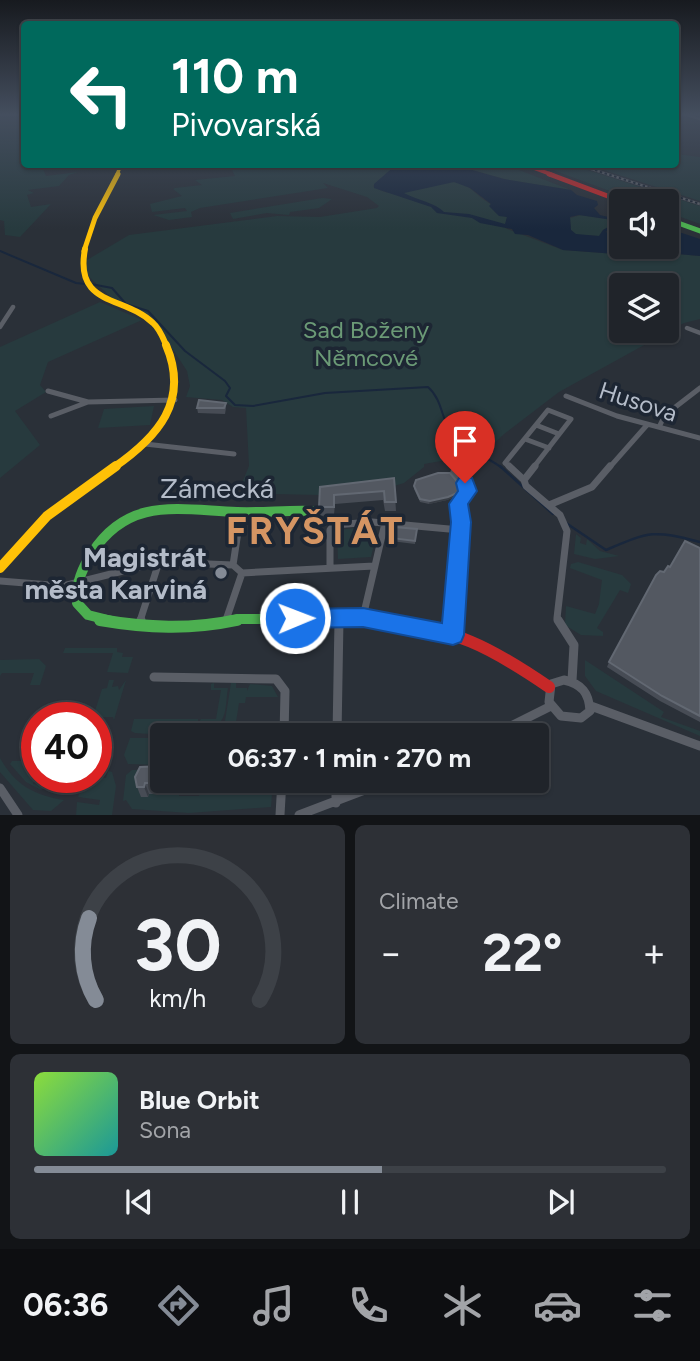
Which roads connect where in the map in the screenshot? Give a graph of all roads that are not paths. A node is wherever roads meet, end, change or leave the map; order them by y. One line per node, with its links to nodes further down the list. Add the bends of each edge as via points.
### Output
1 (120, 168): 13 (street, via 119,179 103,201 82,270 103,299 155,325 179,372)
2 (534, 168): 3 (street)
3 (609, 196)
4 (679, 222): 5 (street)
5 (700, 230)
6 (13, 307): 7 (street)
7 (0, 327)
8 (687, 328): 9 (street)
9 (700, 333)
10 (700, 388): 18 (street, via 665,415)
11 (48, 391): 14 (street)
12 (566, 396): 17 (street, Husova)
13 (175, 400): 14 (street); 22 (street)
14 (88, 402): 15 (street)
15 (51, 416)
16 (536, 425): 19 (street); 19 (street, via 548,410 571,419); 21 (street)
17 (647, 425): 18 (street, Husova); 27 (street, via 592,487)
18 (659, 427): 20 (street, Husova)
19 (559, 434): 23 (street)
20 (700, 438)
21 (524, 439): 23 (street); 26 (street, via 505,463)
22 (145, 444): 24 (street); 36 (street, via 57,508)
23 (549, 448): 26 (street)
24 (234, 454)
25 (454, 472): 31 (street, via 468,489 458,504)
26 (525, 483): 27 (street)
27 (549, 505): 46 (street, via 567,531 557,618 574,645)
28 (312, 511): 29 (street, Zámecká)
29 (241, 512): 33 (street); 39 (street, Zámecká, via 163,509 135,513 104,531)
30 (385, 523): 31 (street); 34 (street); 35 (street, via 334,525 330,530)
31 (460, 530): 44 (street)
32 (159, 562): 33 (street); 39 (street); 43 (street)
33 (233, 565): 37 (street)
34 (374, 566): 35 (street); 41 (street)
35 (330, 567): 37 (street)
36 (0, 568)
37 (242, 573): 42 (street)
38 (0, 581): 39 (street)
39 (76, 584): 43 (street, via 79,608 89,617)
40 (339, 617): 41 (street); 42 (street); 51 (street)
41 (363, 617): 44 (street)
42 (226, 620): 43 (street, via 204,626)
43 (138, 626)
44 (453, 635): 47 (street, via 482,645)
45 (154, 677): 50 (street, via 276,680 285,691)
46 (572, 681): 47 (street, via 560,680); 49 (street, via 586,691)
47 (549, 687): 48 (street)
48 (551, 706): 49 (street, via 561,716 575,719 586,716); 52 (street)
49 (591, 706): 53 (street)
50 (284, 723)
51 (337, 723)
52 (517, 723)
53 (700, 746)
54 (0, 788): 59 (street)
55 (281, 793): 60 (street)
56 (336, 793): 58 (street)
57 (360, 793): 58 (street)
58 (336, 803): 61 (street)
59 (18, 815)
60 (280, 815)
61 (299, 815)

